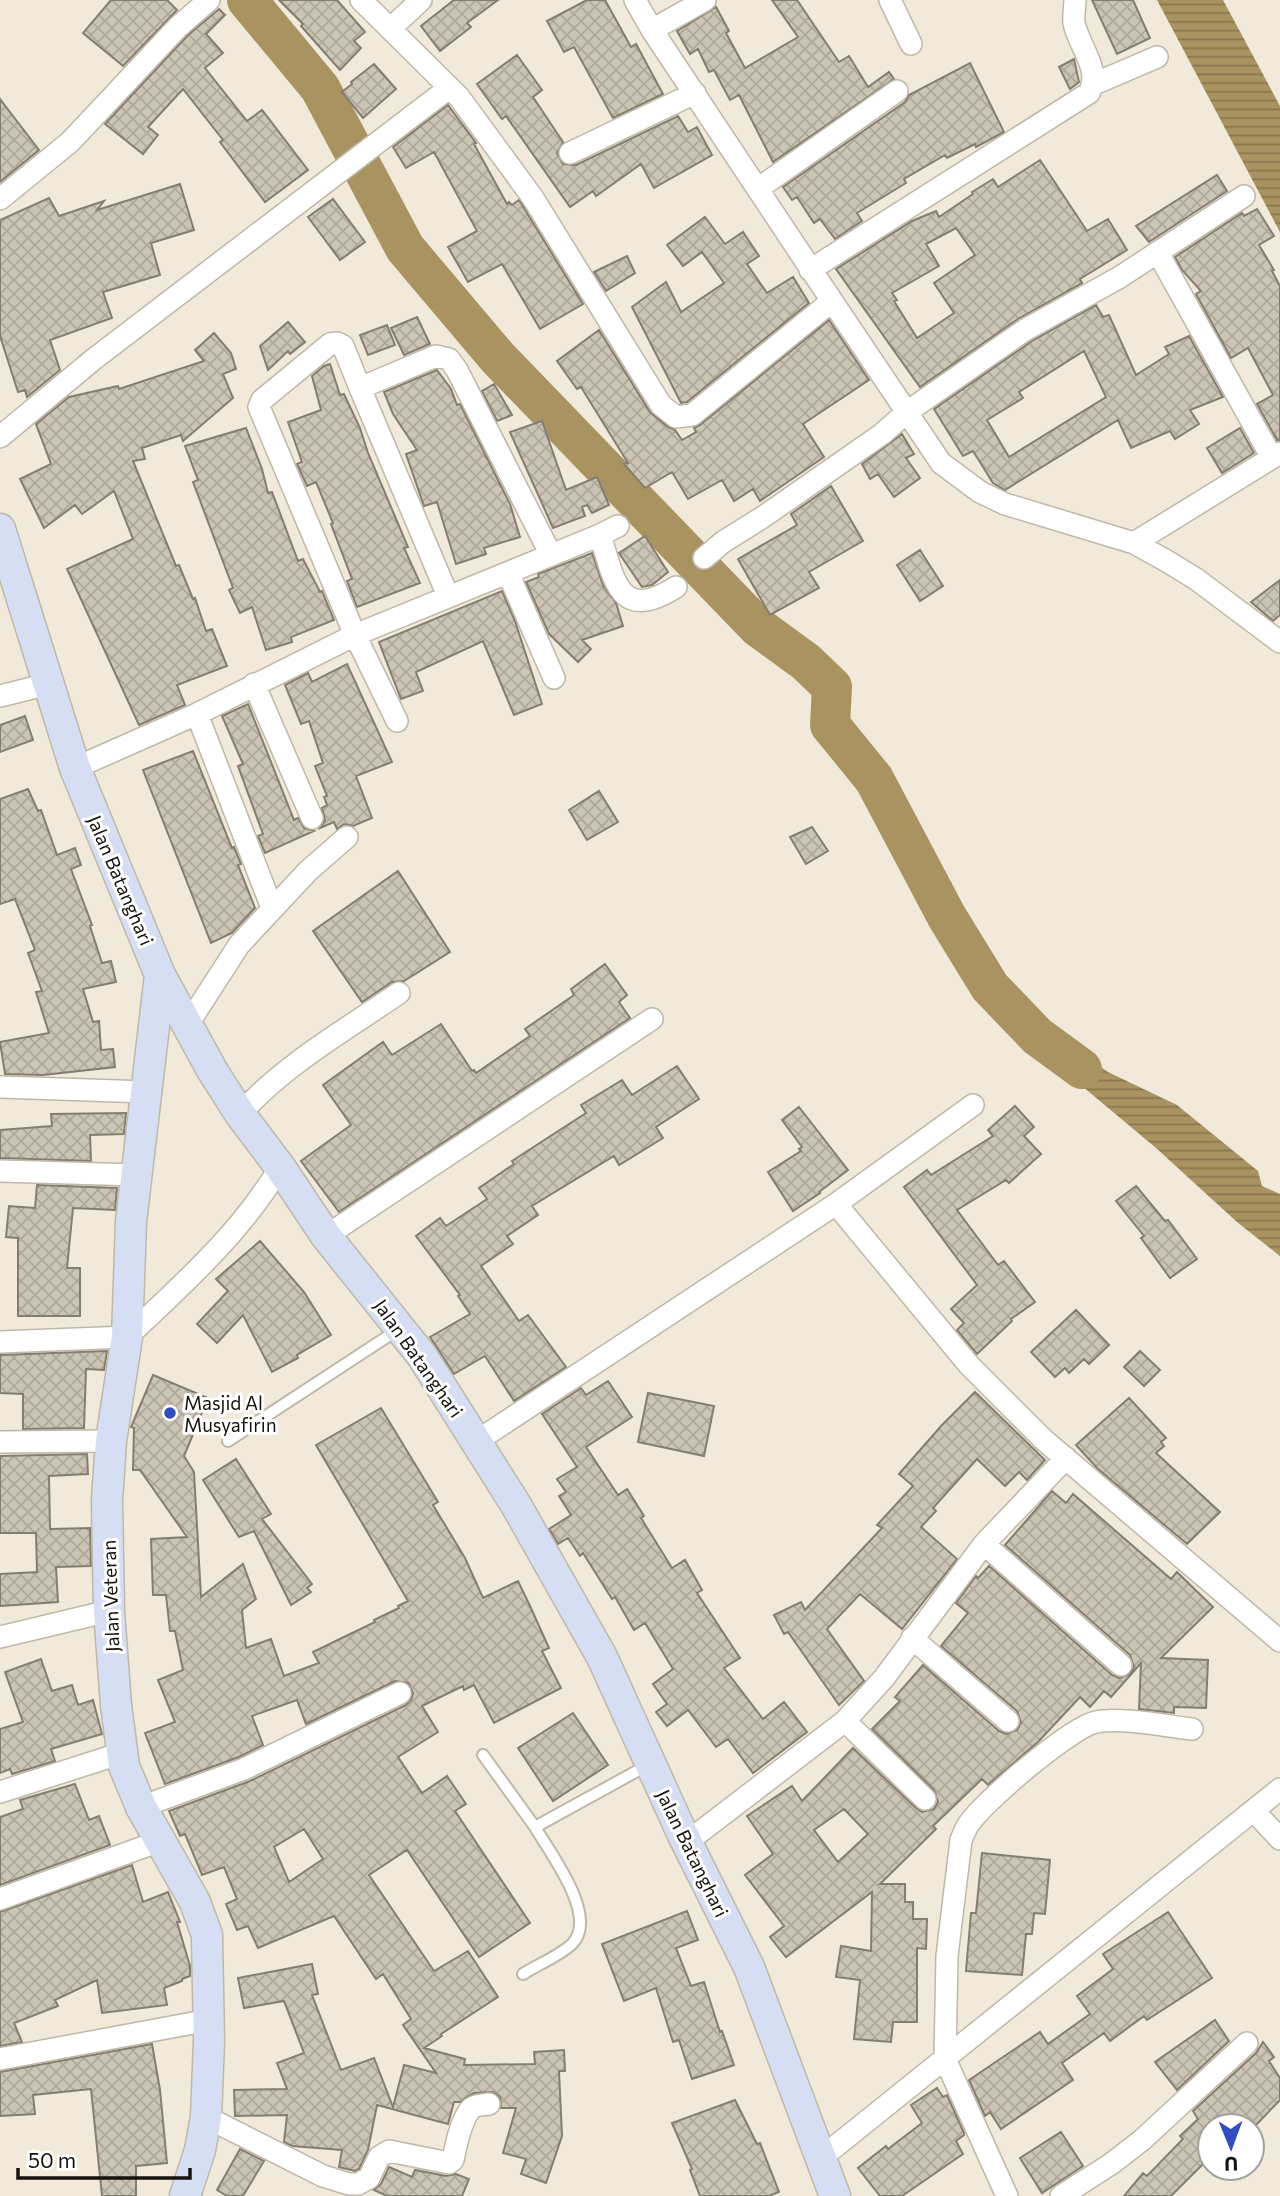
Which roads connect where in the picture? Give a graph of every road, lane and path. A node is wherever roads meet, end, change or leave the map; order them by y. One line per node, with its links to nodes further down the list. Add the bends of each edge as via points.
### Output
1 (209, 0): 19 (street, via 70,142)
2 (361, 0): 8 (street)
3 (421, 0): 8 (street)
4 (635, 0): 9 (street)
5 (705, 0): 9 (street)
6 (891, 0): 10 (street)
7 (1075, 0): 12 (street, via 1074,22)
8 (390, 29): 13 (street)
9 (653, 30): 15 (street)
10 (911, 44)
11 (1157, 57): 12 (street)
12 (1094, 84): 21 (street, via 1089,93)
13 (449, 88): 22 (street, via 533,198 661,405 676,417 692,415); 25 (street, via 94,359)
14 (897, 91): 17 (street)
15 (695, 93): 16 (street); 17 (street)
16 (570, 153)
17 (759, 188): 21 (street)
18 (1244, 196): 20 (street)
19 (0, 199)
20 (1158, 253): 24 (street, via 1026,330); 26 (street)
21 (810, 270): 22 (street)
22 (832, 301): 24 (street)
23 (360, 388): 29 (street, via 436,356 449,359); 33 (street); 34 (street, via 343,346 330,344 262,400 260,407)
24 (907, 412): 28 (street, via 941,463 981,492 1005,504); 30 (street)
25 (0, 437)
26 (1276, 456): 28 (street)
27 (0, 529): 37 (street, Jalan Batanghari)
28 (1133, 543): 35 (street, via 1196,579)
29 (551, 555): 31 (street); 32 (street, via 609,530 617,587 629,598 659,598)
30 (704, 558)
31 (508, 573): 33 (street); 36 (street)
32 (676, 587)
33 (448, 596): 34 (street)
34 (355, 635): 38 (street); 41 (street)
35 (1280, 642)
36 (554, 678)
37 (48, 684): 39 (street); 42 (street, Jalan Batanghari)
38 (254, 684): 40 (street); 43 (street)
39 (0, 696)
40 (197, 714): 42 (street); 45 (street)
41 (397, 720)
42 (75, 768): 46 (street, Jalan Batanghari)
43 (312, 818)
44 (347, 837): 45 (street)
45 (272, 908): 49 (street, via 239,945)
46 (160, 975): 49 (street, Jalan Batanghari); 51 (street, Jalan Veteran)
47 (399, 993): 53 (street, via 284,1072)
48 (652, 1019): 58 (street)
49 (188, 1024): 53 (street, Jalan Batanghari)
50 (0, 1087): 51 (street)
51 (147, 1092): 56 (street, Jalan Veteran)
52 (972, 1105): 57 (street)
53 (240, 1114): 54 (street, Jalan Batanghari)
54 (280, 1167): 58 (street, Jalan Batanghari); 60 (street, via 262,1197 193,1275)
55 (0, 1171): 56 (street)
56 (137, 1175): 60 (street, Jalan Veteran)
57 (836, 1204): 64 (street); 66 (street, via 969,1365)
58 (326, 1236): 59 (street, Jalan Batanghari)
59 (401, 1328): 63 (lane); 64 (street, Jalan Batanghari)
60 (127, 1337): 61 (street); 62 (street, Jalan Veteran)
61 (0, 1342)
62 (111, 1441): 65 (street); 68 (street, Jalan Veteran)
63 (228, 1441)
64 (477, 1441): 79 (street, Jalan Batanghari, via 602,1657)
65 (0, 1442)
66 (1066, 1458): 67 (street); 71 (street)
67 (984, 1544): 70 (street); 72 (street)
68 (108, 1611): 69 (street); 77 (street, Jalan Veteran)
69 (0, 1637)
70 (912, 1638): 74 (street); 75 (street)
71 (1280, 1641)
72 (1121, 1665)
73 (400, 1693): 83 (street, via 244,1769)
74 (845, 1721): 82 (street); 88 (street)
75 (1008, 1721)
76 (1192, 1729): 94 (street, via 1109,1720 1086,1725 1017,1777 968,1825 958,1857 947,1956)
77 (122, 1753): 81 (street); 83 (street, Jalan Veteran)
78 (483, 1755): 85 (lane)
79 (650, 1763): 85 (lane); 88 (street, Jalan Batanghari)
80 (1280, 1788): 84 (street)
81 (0, 1792)
82 (925, 1799)
83 (141, 1807): 87 (street, Jalan Veteran)
84 (1254, 1811): 86 (street); 94 (street)
85 (535, 1827): 90 (lane, via 576,1899 581,1931 572,1944)
86 (1280, 1839)
87 (160, 1841): 89 (street); 91 (street, Jalan Veteran, via 195,1902 207,1935)
88 (687, 1842): 97 (street, Jalan Batanghari, via 749,1967)
89 (0, 1899)
90 (523, 1974)
91 (209, 2020): 93 (street); 96 (street, Jalan Veteran)
92 (1247, 2043): 101 (street, via 1142,2140)
93 (0, 2059)
94 (945, 2059): 97 (street); 100 (street)
95 (489, 2104): 96 (street, via 469,2110 449,2163 389,2151 379,2157 369,2178 358,2184 323,2176)
96 (206, 2117): 98 (street, Jalan Veteran)
97 (821, 2158): 99 (street, Jalan Batanghari)
98 (187, 2195)
99 (835, 2196)
100 (1007, 2196)
101 (1061, 2196)

